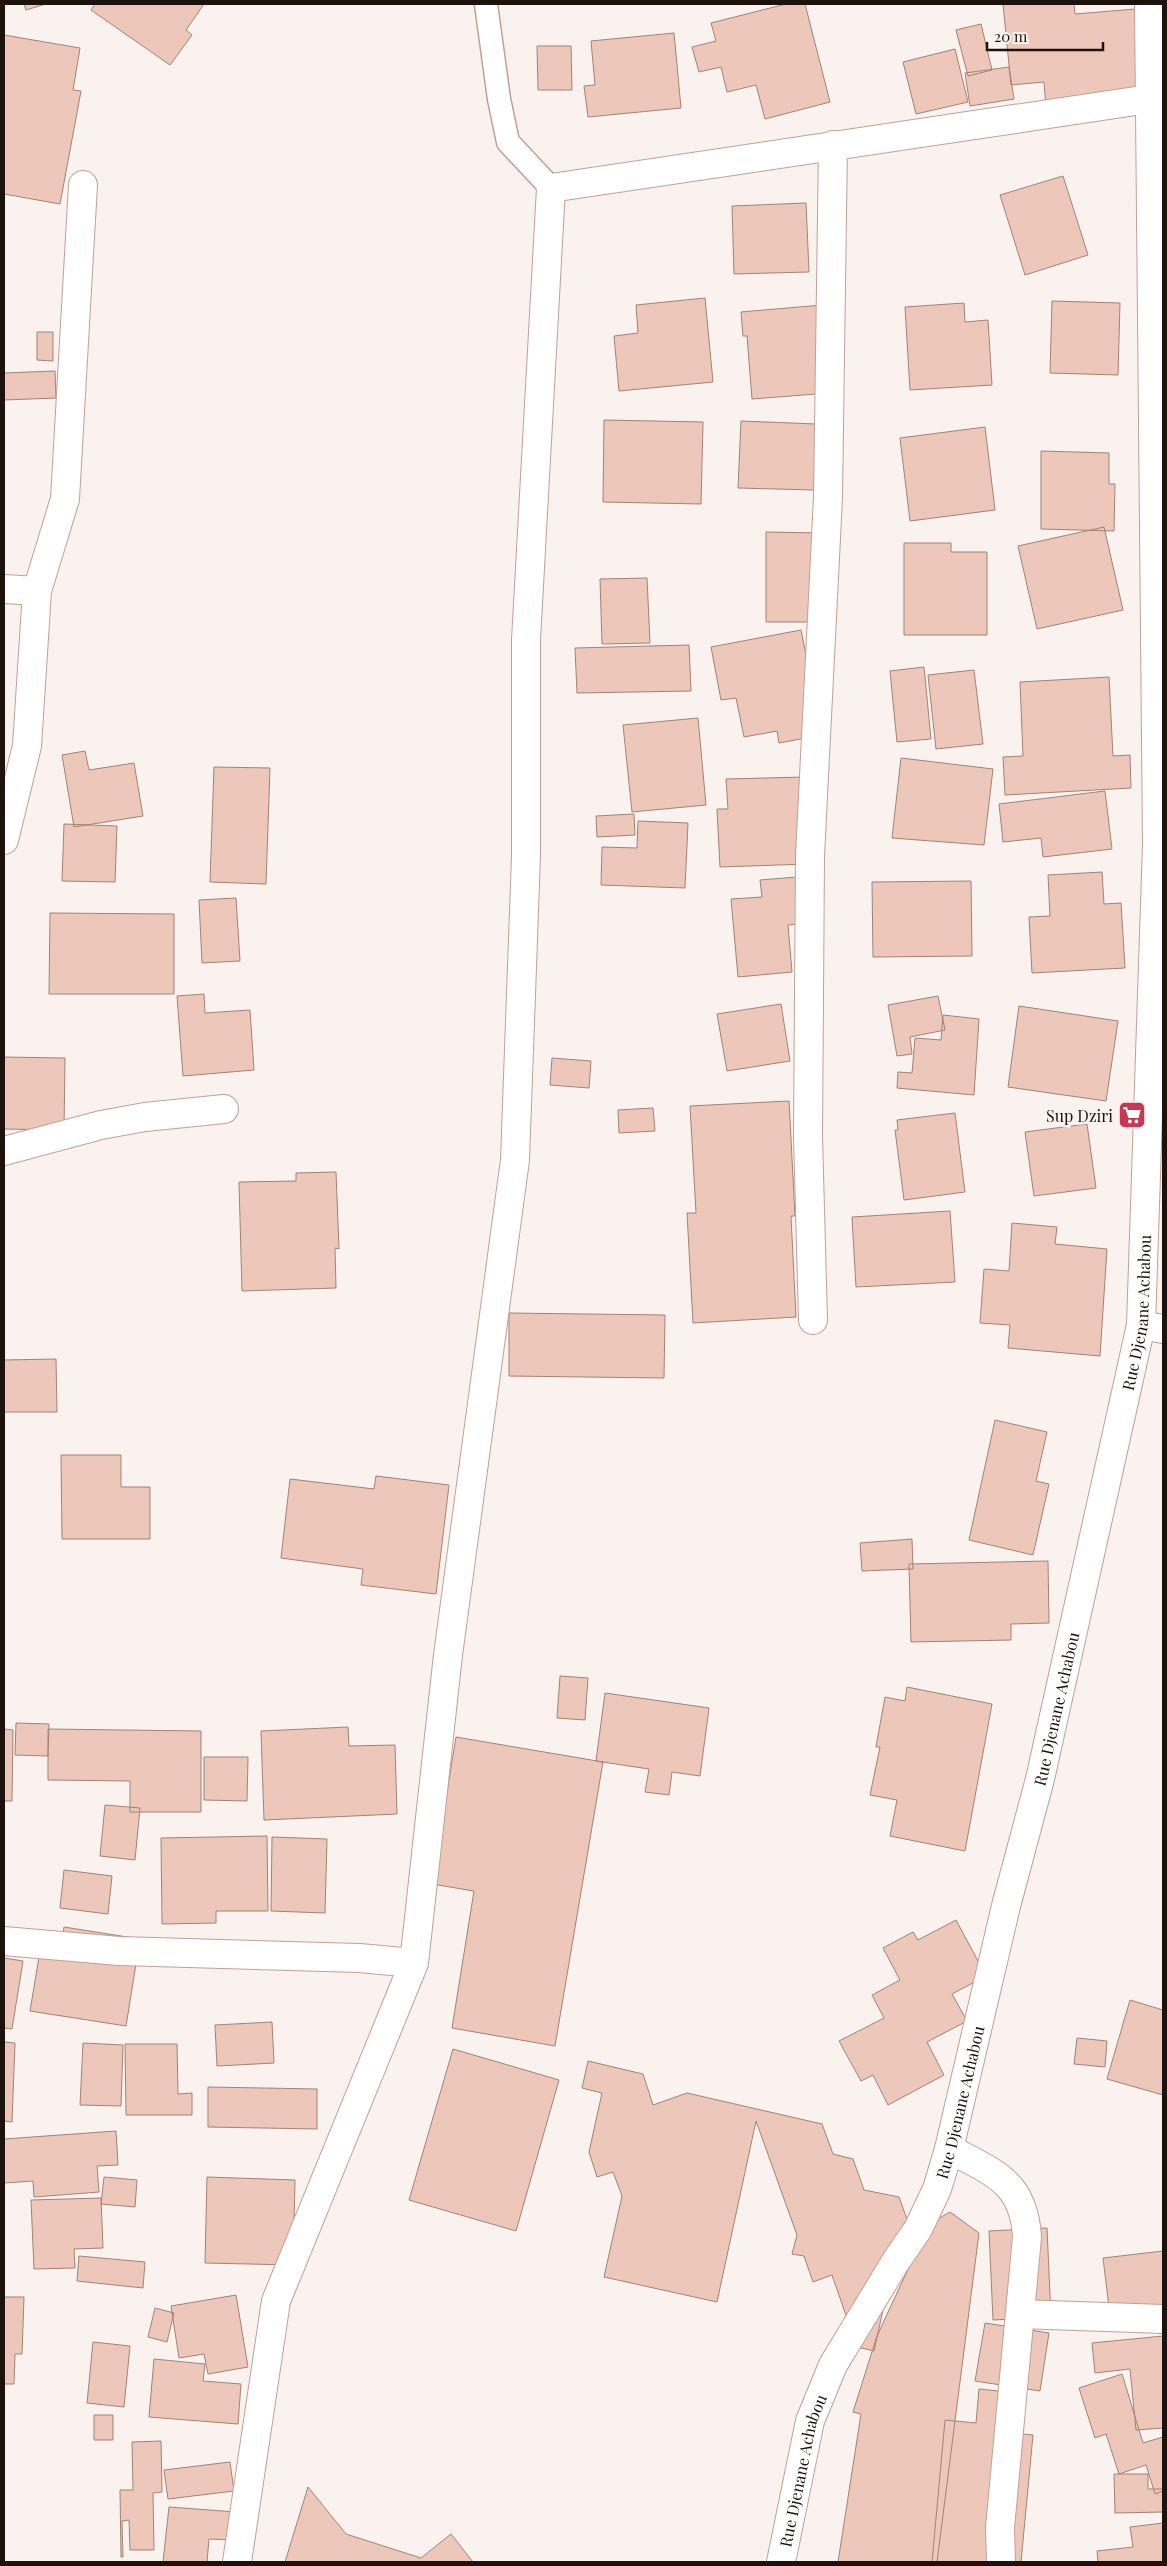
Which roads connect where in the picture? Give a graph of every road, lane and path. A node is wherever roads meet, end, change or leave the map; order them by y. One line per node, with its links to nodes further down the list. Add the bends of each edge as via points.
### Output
1 (486, 4): 6 (lane, via 508,142)
2 (1154, 8): 3 (street, Rue Djenane Achabou)
3 (1149, 99): 4 (street); 7 (street, Rue Djenane Achabou)
4 (833, 145): 6 (street); 14 (street, via 828,498 810,856 808,1136)
5 (83, 185): 9 (street, via 65,499)
6 (551, 188): 17 (street, via 526,640 526,856 515,1160 448,1655)
7 (1157, 312): 11 (street, Rue Djenane Achabou)
8 (4, 589): 9 (street)
9 (38, 591): 10 (street, via 26,746)
10 (4, 840)
11 (1160, 844): 15 (street, Rue Djenane Achabou)
12 (224, 1109): 13 (street, via 145,1116)
13 (4, 1151)
14 (813, 1320)
15 (1152, 1327): 18 (street, Rue Djenane Achabou, via 1006,1906)
16 (4, 1941): 17 (street, via 119,1950 359,1958)
17 (414, 1963): 21 (street, via 276,2301)
18 (949, 2149): 19 (street, via 1002,2177 1020,2201 1026,2217 1027,2237); 22 (street, Rue Djenane Achabou, via 937,2190 918,2228 833,2365 810,2420)
19 (1020, 2314): 20 (street); 23 (street, via 1000,2528)
20 (1163, 2319)
21 (238, 2562)
22 (781, 2562)
23 (1001, 2562)

